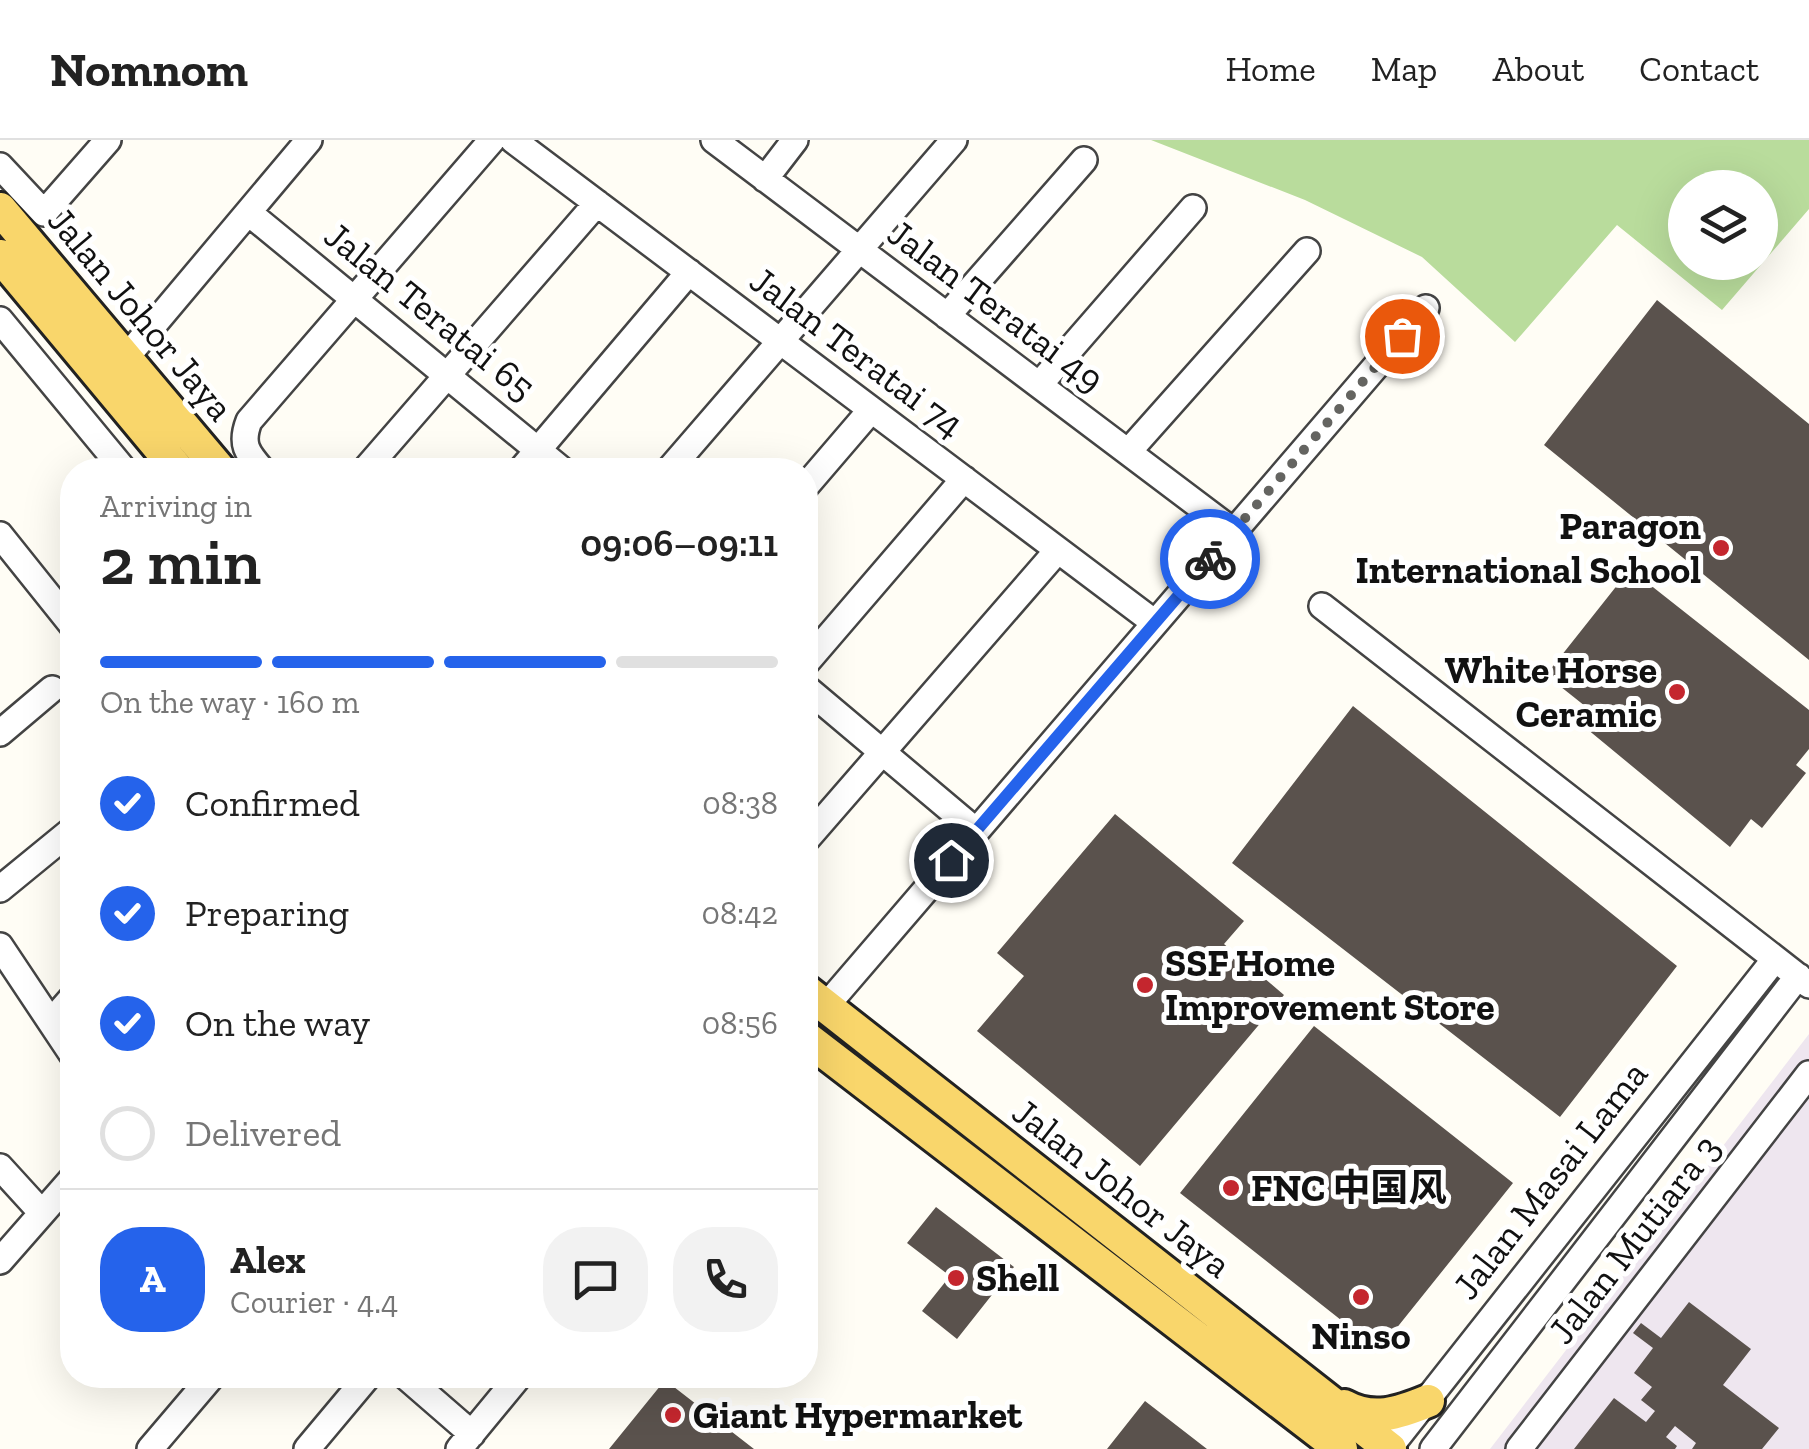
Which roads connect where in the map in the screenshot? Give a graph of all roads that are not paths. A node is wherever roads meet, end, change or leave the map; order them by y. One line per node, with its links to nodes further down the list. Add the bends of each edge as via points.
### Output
1 (108, 140): 9 (street, via 44,213)
2 (308, 140): 14 (street)
3 (492, 140): 19 (street)
4 (513, 140): 11 (street, Jalan Teratai 74)
5 (714, 140): 10 (street, Jalan Teratai 49)
6 (795, 140): 10 (street)
7 (954, 140): 15 (street)
8 (1084, 160): 21 (street)
9 (0, 166)
10 (765, 179): 15 (street, Jalan Teratai 49)
11 (596, 203): 18 (street, Jalan Teratai 74); 25 (street)
12 (1193, 208): 26 (street)
13 (0, 209): 24 (main road, Jalan Johor Jaya)
14 (249, 213): 19 (street, Jalan Teratai 65); 24 (street)
15 (859, 250): 21 (street, Jalan Teratai 49); 23 (street)
16 (1308, 252): 29 (street)
17 (0, 256): 31 (main road, Jalan Johor Jaya)
18 (689, 272): 23 (street, Jalan Teratai 74); 28 (street)
19 (358, 299): 25 (street, Jalan Teratai 65); 33 (street, via 249,422 243,437)
20 (1426, 308): 40 (street)
21 (948, 316): 26 (street, Jalan Teratai 49)
22 (0, 320): 30 (street)
23 (780, 341): 27 (street, Jalan Teratai 74); 37 (street)
24 (124, 360): 32 (main road, Jalan Johor Jaya)
25 (448, 374): 28 (street, Jalan Teratai 65); 34 (street)
26 (1039, 385): 29 (street, Jalan Teratai 49)
27 (872, 410): 38 (street); 39 (street, Jalan Teratai 74)
28 (539, 450): 35 (street); 36 (street, Jalan Teratai 65)
29 (1128, 452): 40 (street, Jalan Teratai 49)
30 (114, 458)
31 (168, 458)
32 (210, 458)
33 (251, 458)
34 (376, 458)
35 (532, 458)
36 (548, 458)
37 (679, 458)
38 (818, 472)
39 (964, 480): 42 (street, Jalan Teratai 74); 46 (street)
40 (1234, 532): 45 (street)
41 (0, 535): 44 (street)
42 (1058, 550): 45 (street, Jalan Teratai 74); 50 (street)
43 (1322, 606): 56 (street)
44 (60, 610)
45 (1155, 623): 52 (street)
46 (818, 649)
47 (52, 689): 49 (street)
48 (818, 698): 50 (street)
49 (0, 733)
50 (881, 754): 51 (street); 52 (street)
51 (818, 827)
52 (976, 831): 58 (street)
53 (60, 840): 54 (street)
54 (0, 889)
55 (0, 946): 61 (street)
56 (1775, 959): 57 (street); 69 (street, Jalan Masai Lama)
57 (1804, 981): 70 (street, Jalan Masai Lama)
58 (818, 995)
59 (818, 1000): 75 (main road, Jalan Johor Jaya)
60 (60, 1012): 61 (street)
61 (51, 1022): 62 (street)
62 (60, 1036)
63 (818, 1046): 75 (main road, Jalan Johor Jaya)
64 (1809, 1074): 84 (street, Jalan Mutiara 3)
65 (0, 1166): 67 (street)
66 (60, 1193): 67 (street)
67 (42, 1213): 68 (street)
68 (0, 1261)
69 (1524, 1280): 70 (street); 76 (street, Jalan Masai Lama)
70 (1549, 1299): 83 (street, Jalan Masai Lama)
71 (202, 1388): 78 (street)
72 (358, 1388): 79 (street)
73 (416, 1388): 77 (street)
74 (510, 1388): 77 (street)
75 (1299, 1398): 76 (main road, via 1378,1416); 80 (main road); 81 (main road, Jalan Johor Jaya); 82 (main road, Jalan Johor Jaya)
76 (1428, 1401): 82 (street, Jalan Masai Lama)
77 (466, 1442)
78 (150, 1449)
79 (306, 1449)
80 (1319, 1449)
81 (1341, 1449)
82 (1389, 1449)
83 (1433, 1449)
84 (1519, 1449)

